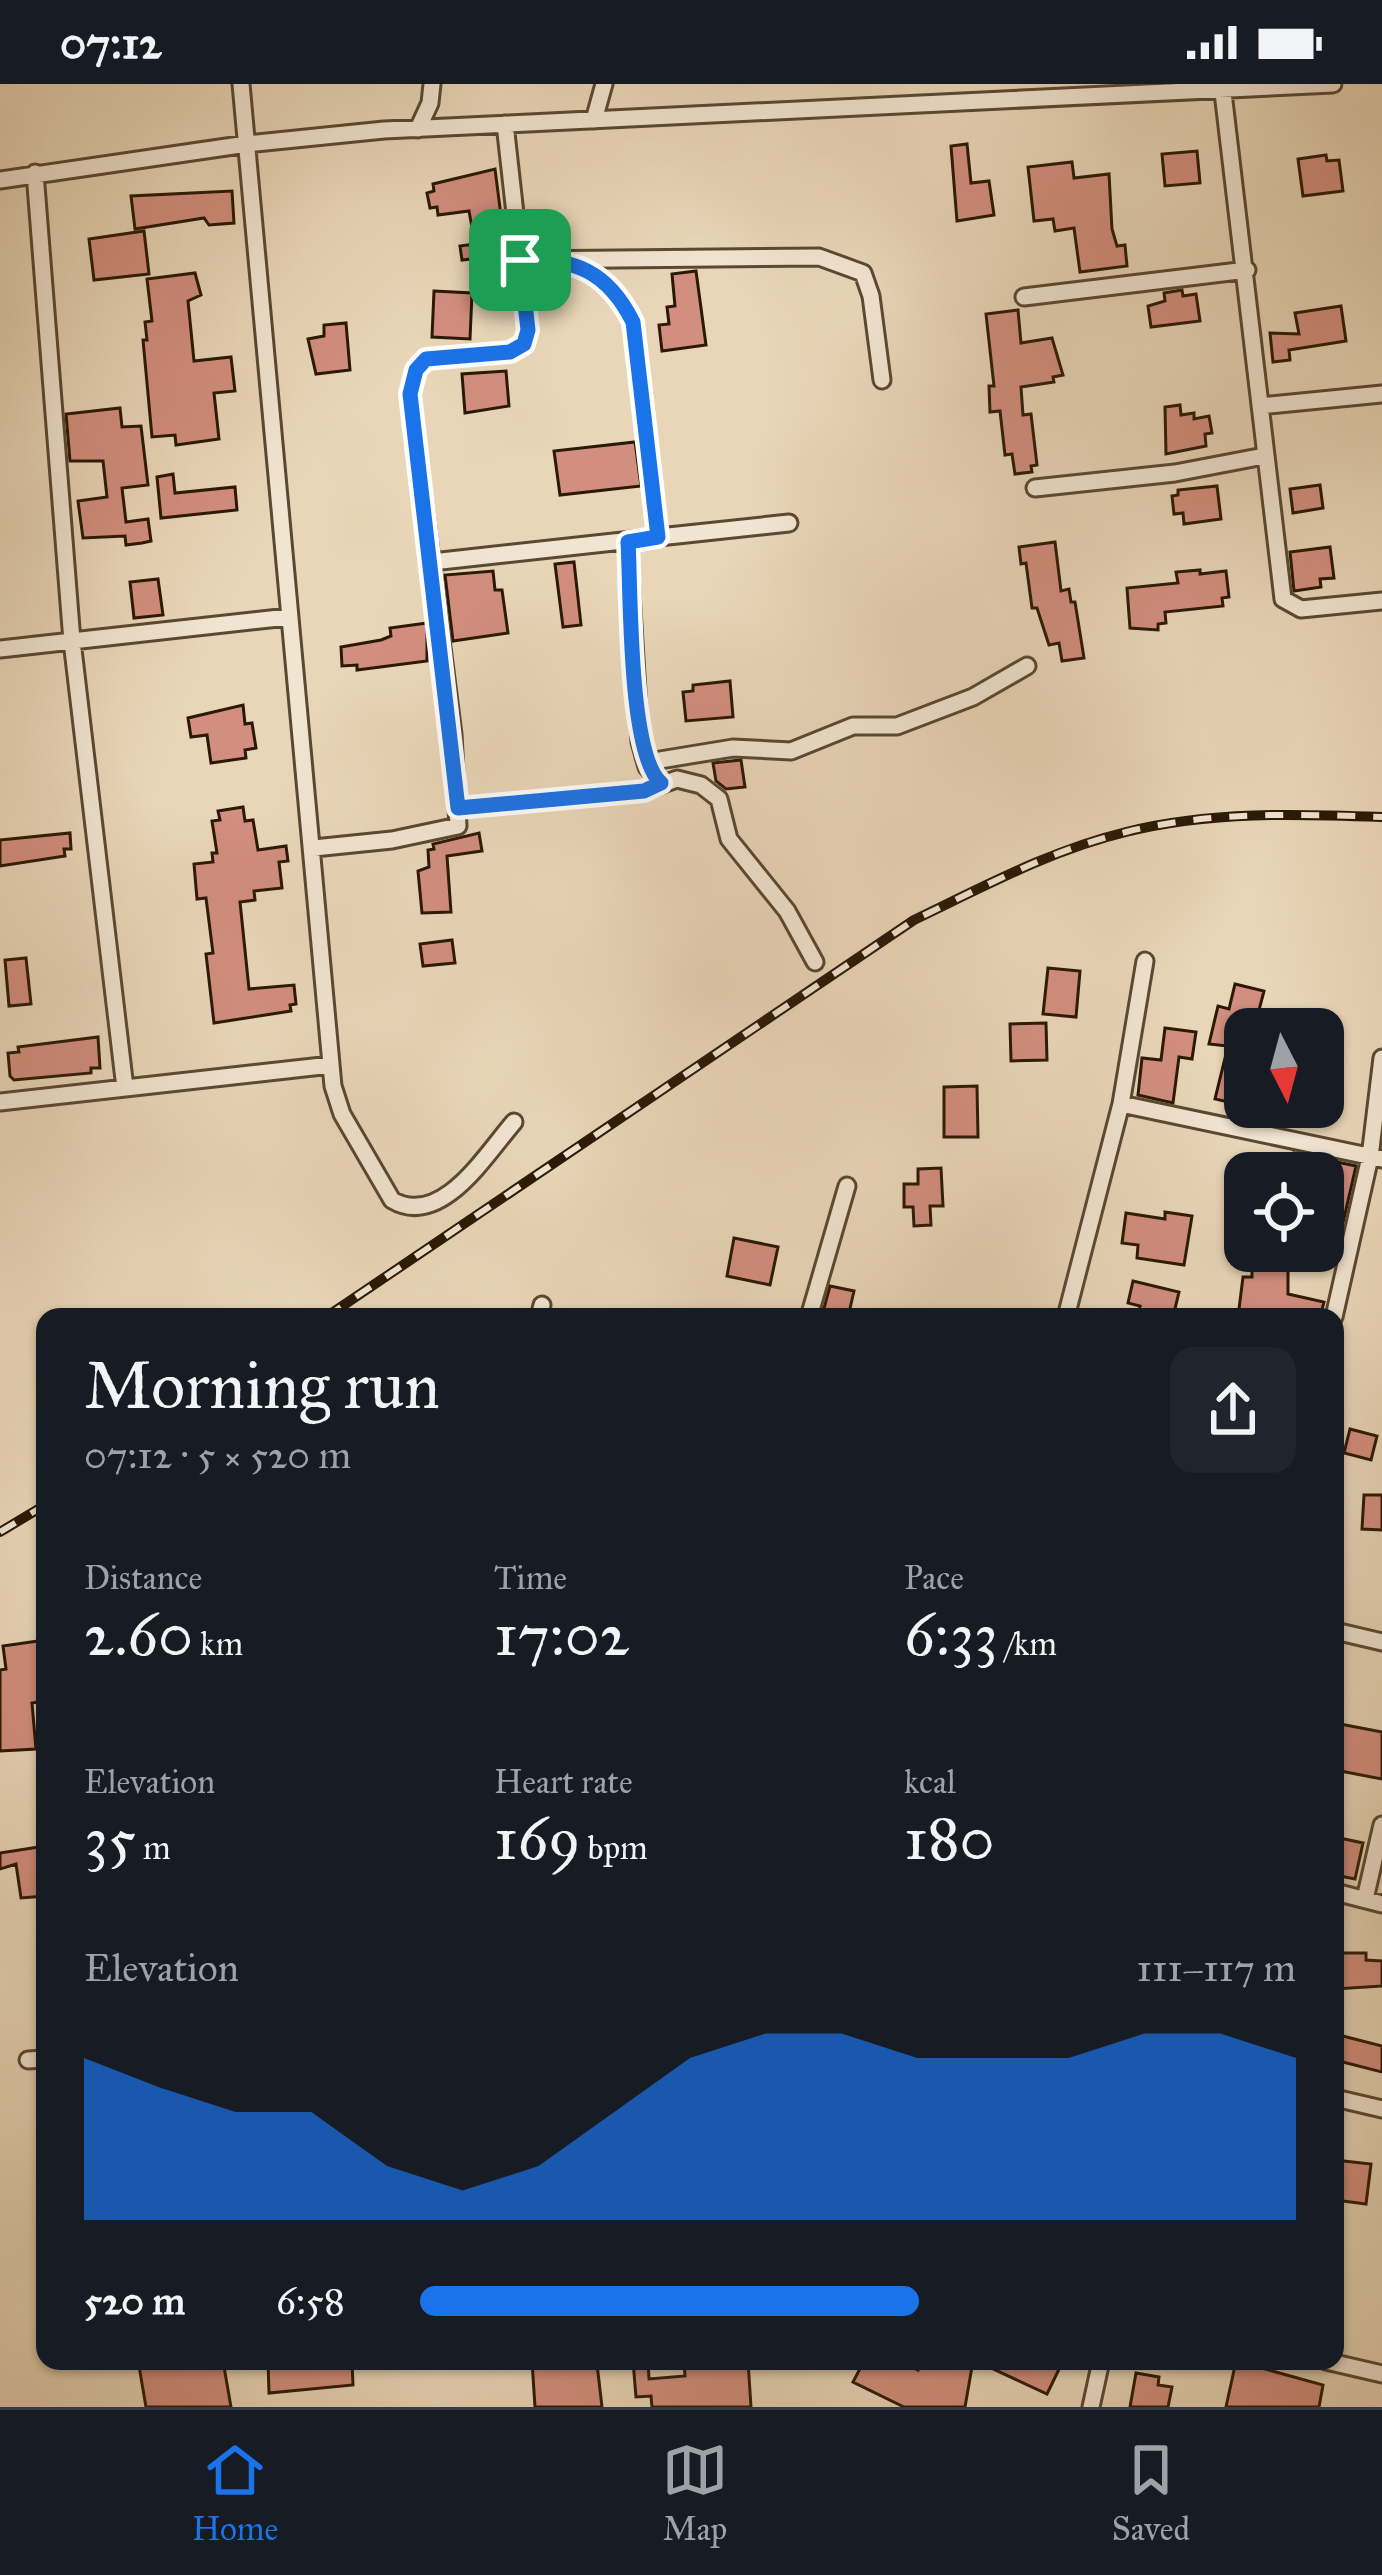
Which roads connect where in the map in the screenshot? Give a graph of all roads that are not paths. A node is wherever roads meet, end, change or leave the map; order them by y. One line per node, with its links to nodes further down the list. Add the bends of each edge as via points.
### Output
1 (241, 84): 9 (street)
2 (432, 84): 8 (street)
3 (604, 84): 6 (street)
4 (1334, 84): 5 (street)
5 (1222, 87): 6 (street); 14 (street)
6 (594, 120): 7 (street)
7 (505, 124): 8 (street); 12 (street)
8 (418, 129): 9 (street)
9 (247, 144): 10 (street); 26 (street)
10 (35, 173): 11 (street); 27 (street)
11 (0, 180)
12 (520, 260): 13 (street); 24 (street, via 524,344 426,359 412,381)
13 (565, 260): 16 (street, via 819,257 845,264 863,273 871,296); 22 (street, via 599,274 633,322)
14 (1247, 270): 15 (street); 18 (street)
15 (1024, 297)
16 (882, 380)
17 (1382, 394): 18 (street)
18 (1260, 406): 19 (street)
19 (1264, 456): 20 (street); 25 (street, via 1283,599 1301,609)
20 (1035, 488)
21 (789, 523): 22 (street)
22 (658, 537): 23 (street)
23 (628, 542): 24 (street); 30 (street)
24 (432, 562): 32 (street)
25 (1382, 601)
26 (288, 617): 27 (street); 33 (street)
27 (72, 641): 28 (street); 38 (street)
28 (0, 649)
29 (1027, 666): 30 (street, via 897,726 853,726 791,751)
30 (644, 757): 31 (street)
31 (661, 783): 32 (street); 35 (street, via 687,779 719,799 729,839 787,911)
32 (458, 808): 33 (street, via 454,830)
33 (314, 848): 37 (street)
34 (1145, 961): 40 (street)
35 (815, 962)
36 (1382, 1058): 42 (street)
37 (331, 1065): 38 (street); 41 (street, via 343,1114 392,1200 406,1208 431,1205 460,1184)
38 (125, 1088): 39 (street)
39 (0, 1102)
40 (1120, 1104): 42 (street); 45 (street)
41 (514, 1122)
42 (1376, 1158): 46 (street)
43 (847, 1186): 44 (street)
44 (811, 1308)
45 (1068, 1308)
46 (1336, 1308)
47 (1344, 1633): 48 (street)
48 (1382, 1642)
49 (1382, 1825): 51 (street)
50 (1344, 1894): 51 (street)
51 (1374, 1901)
52 (1344, 2100): 53 (street)
53 (1382, 2109)
54 (1344, 2365): 56 (street)
55 (1099, 2370): 57 (street)
56 (1382, 2374)
57 (1091, 2407)

